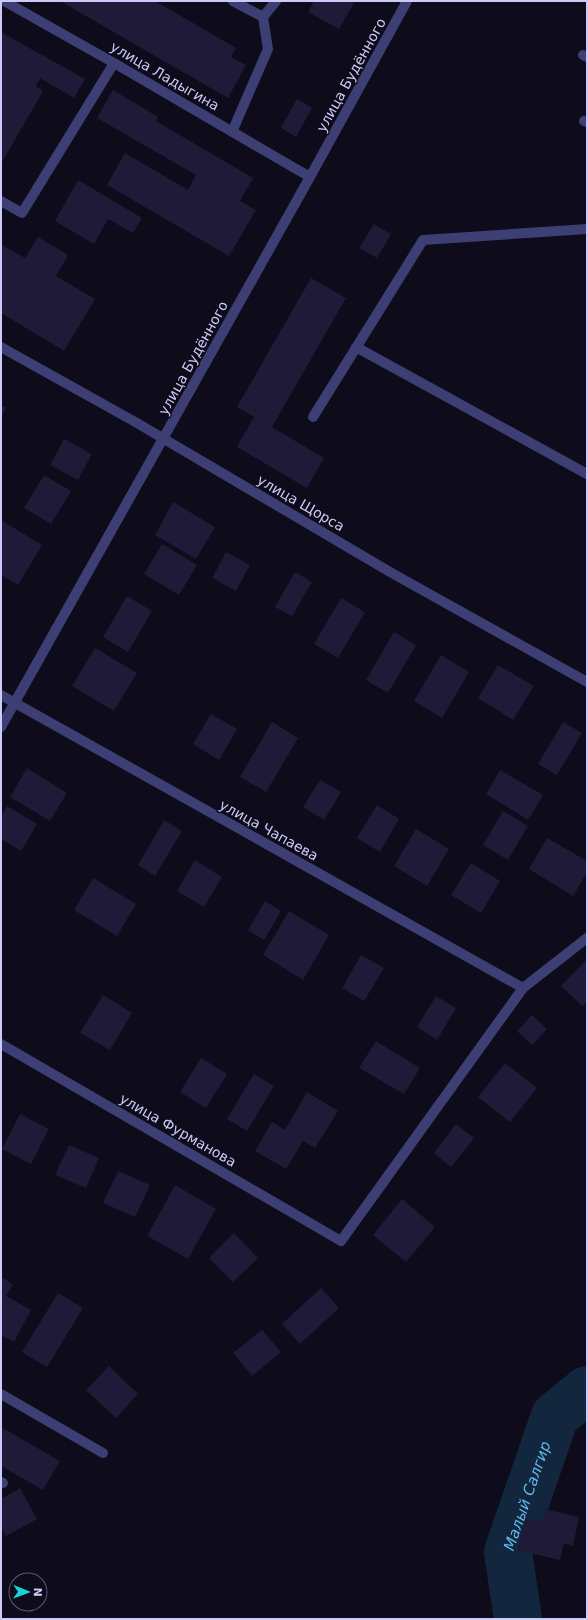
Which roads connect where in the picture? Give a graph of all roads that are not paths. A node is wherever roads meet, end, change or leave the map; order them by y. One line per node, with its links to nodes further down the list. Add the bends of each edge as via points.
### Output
1 (4, 1): 6 (street, улица Ладыгина)
2 (233, 1): 5 (street)
3 (276, 1): 5 (street)
4 (407, 1): 8 (street, улица Будённого)
5 (263, 17): 7 (street, via 268,49)
6 (114, 63): 7 (street, улица Ладыгина); 9 (street, via 22,213)
7 (232, 132): 8 (street, улица Ладыгина)
8 (310, 177): 14 (street, улица Будённого)
9 (1, 201)
10 (587, 229): 12 (street, via 423,240)
11 (1, 347): 14 (street, улица Щорса)
12 (356, 347): 13 (street); 15 (street)
13 (312, 417)
14 (163, 439): 16 (street, улица Щорса, via 390,572); 18 (street, улица Будённого)
15 (587, 474)
16 (587, 682)
17 (1, 695): 18 (street, улица Чапаева)
18 (14, 703): 19 (street, улица Будённого); 21 (street, улица Чапаева)
19 (1, 727)
20 (587, 938): 21 (street)
21 (523, 988): 22 (street, улица Фурманова, via 341,1241)
22 (1, 1044)
23 (1, 1394): 24 (street)
24 (103, 1453)

